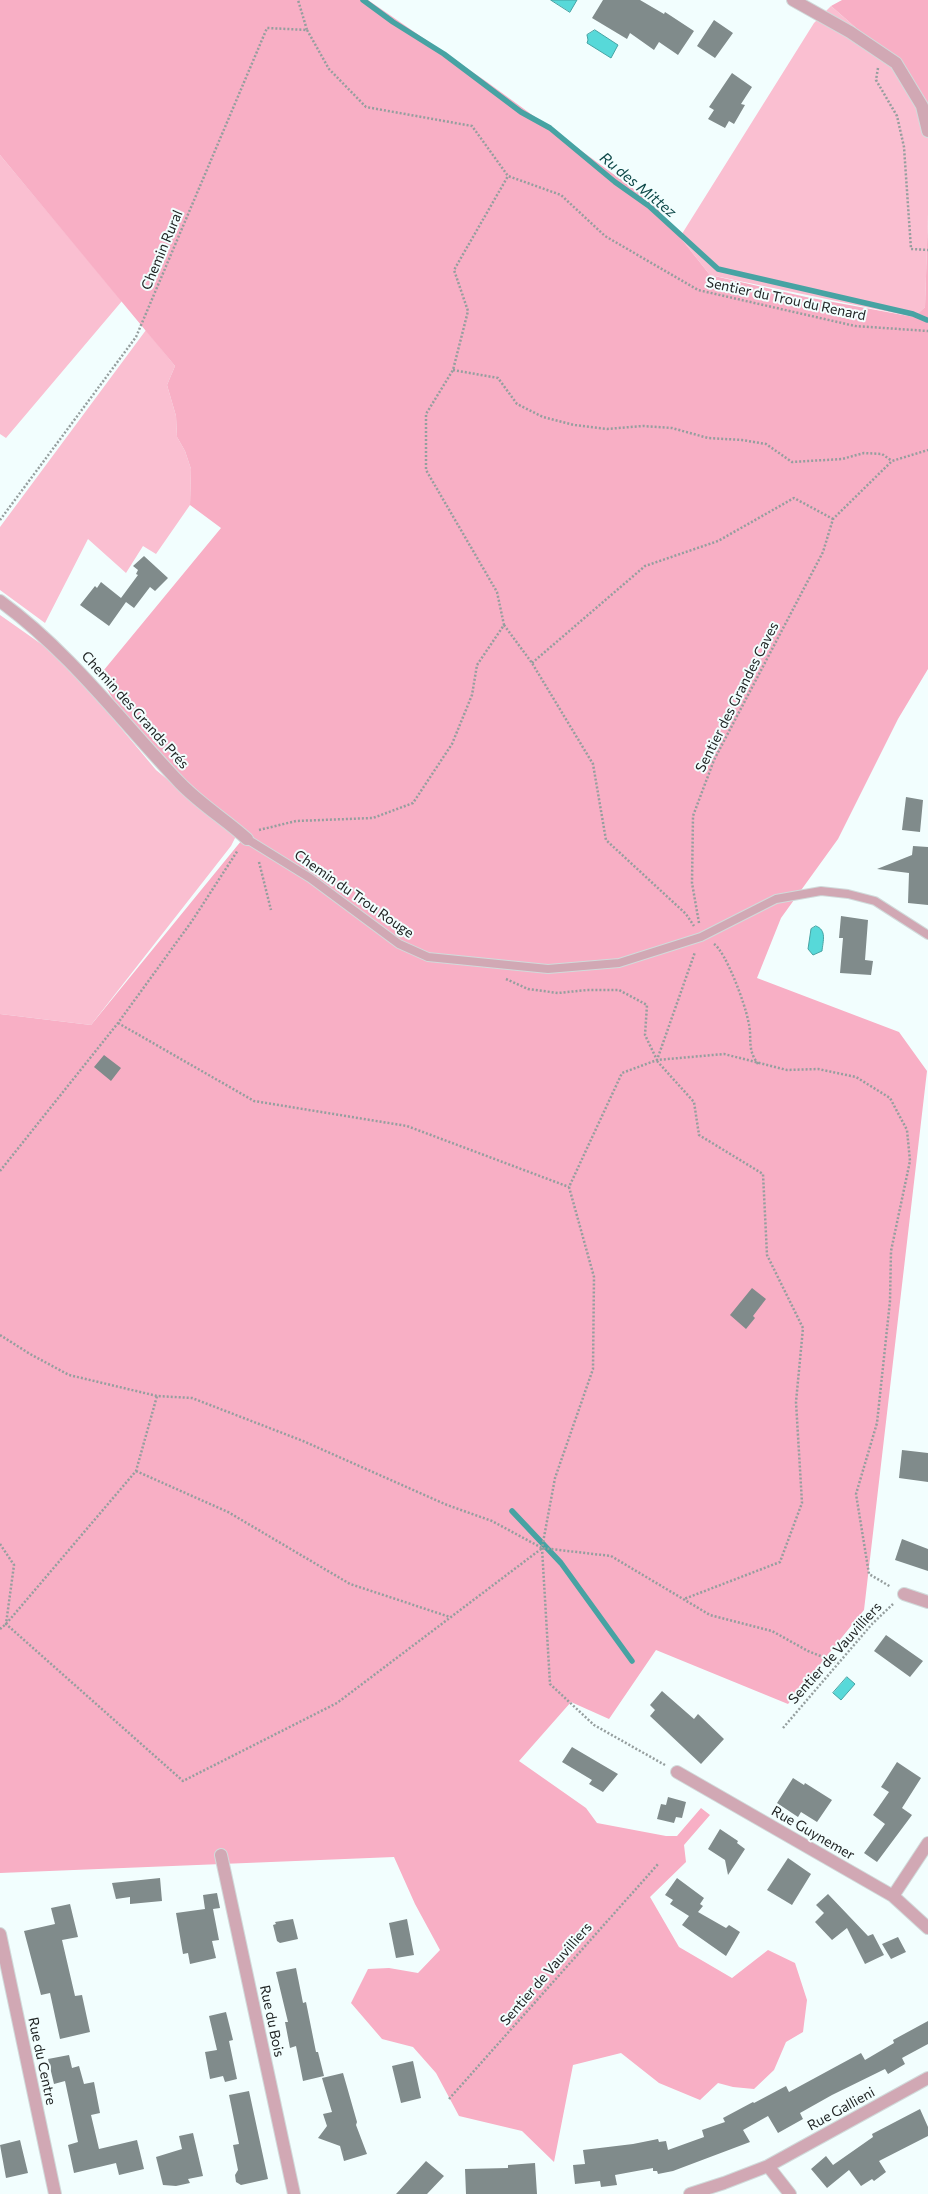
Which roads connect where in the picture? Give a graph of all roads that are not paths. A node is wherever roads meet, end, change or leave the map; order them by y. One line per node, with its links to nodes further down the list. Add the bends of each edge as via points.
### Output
1 (793, 0): 2 (street, via 850,32 896,63 922,106)
2 (928, 131)
3 (0, 602): 4 (street, Chemin des Grands Prés, via 26,620 82,673 181,784)
4 (249, 840): 5 (lane, Chemin du Trou Rouge, via 310,878 399,944 428,957 548,969 619,963 701,937 776,899 821,891 875,901)
5 (928, 935)
6 (904, 1594): 7 (street)
7 (928, 1602)
8 (677, 1772): 11 (street, Rue Guynemer)
9 (928, 1843): 11 (street)
10 (221, 1855): 17 (street, Rue du Bois)
11 (893, 1896): 12 (street, Rue Guynemer)
12 (928, 1928)
13 (0, 1934): 16 (street, Rue du Centre)
14 (928, 2078): 15 (street, Rue Gallieni)
15 (768, 2166): 18 (street, Rue Gallieni); 19 (street)
16 (55, 2194)
17 (294, 2194)
18 (690, 2194)
19 (790, 2194)

